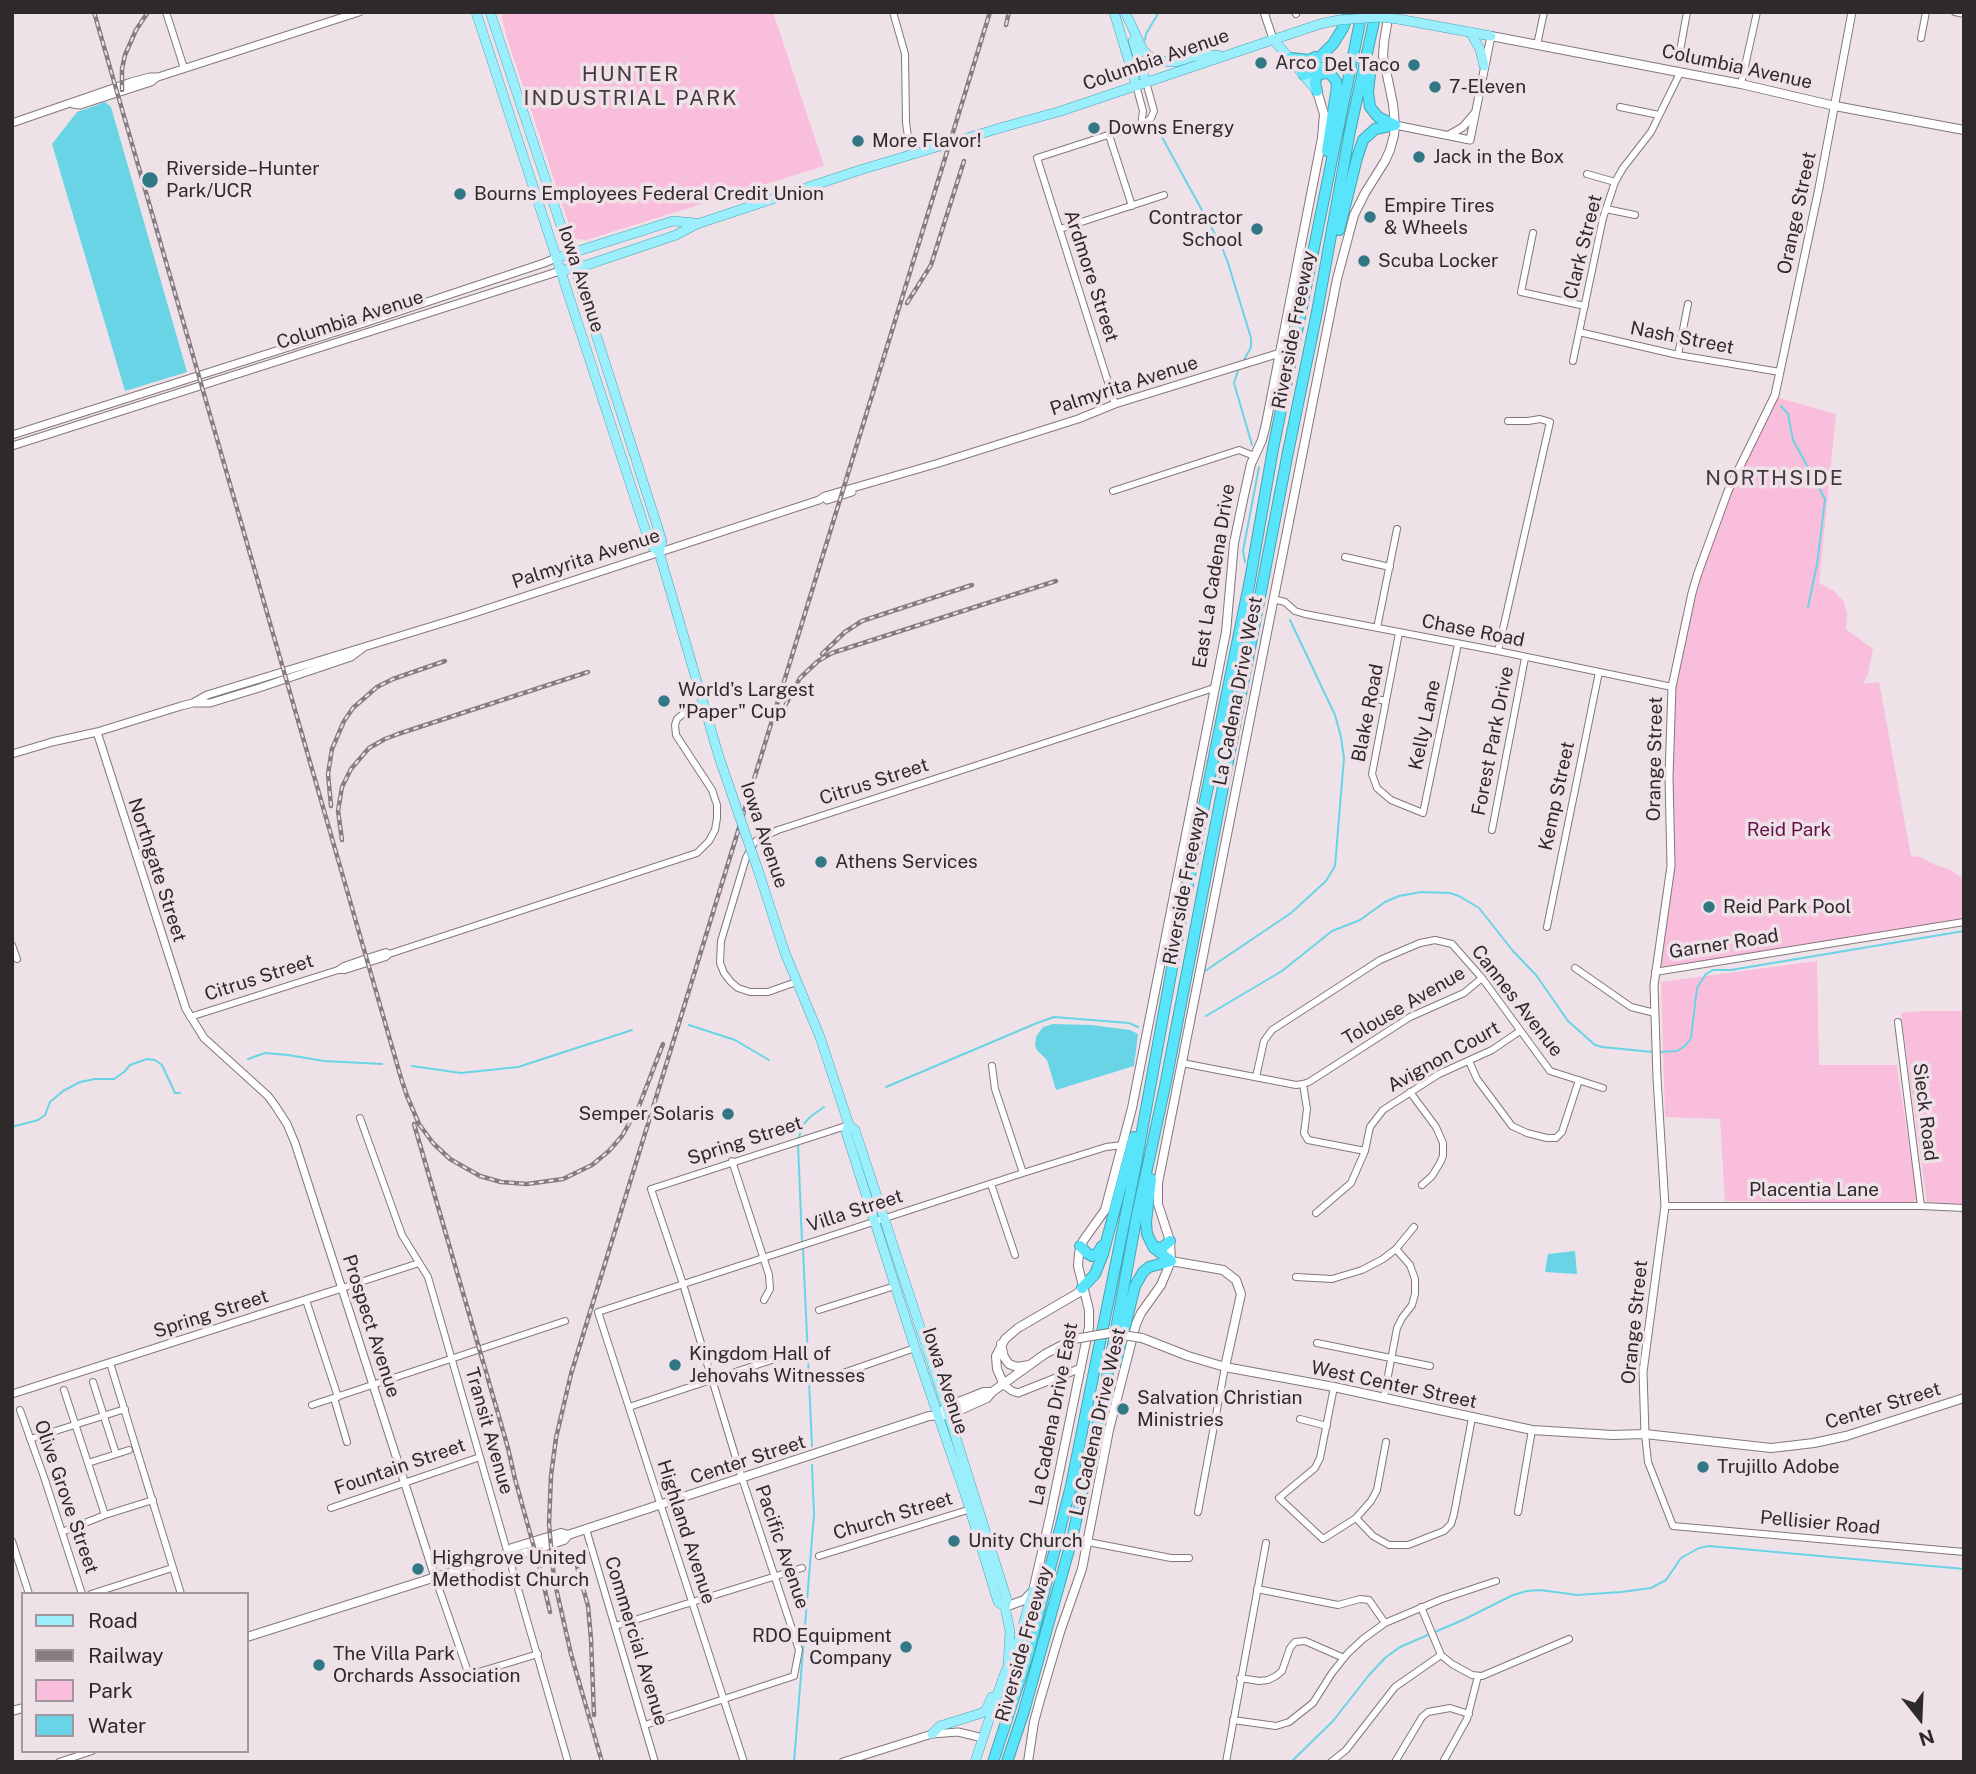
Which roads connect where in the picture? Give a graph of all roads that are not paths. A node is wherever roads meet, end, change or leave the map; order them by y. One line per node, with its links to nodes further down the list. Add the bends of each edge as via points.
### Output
1 (166, 12): 30 (street)
2 (359, 12): 30 (street)
3 (476, 12): 59 (main road, Iowa Avenue)
4 (489, 12): 58 (main road, Iowa Avenue)
5 (893, 12): 47 (street, via 905,54)
6 (1114, 12): 34 (main road)
7 (1125, 12): 27 (main road, via 1143,50 1157,61); 34 (main road)
8 (1264, 12): 23 (street)
9 (1349, 12): 26 (highway)
10 (1362, 12): 50 (highway, Riverside Freeway)
11 (1378, 12): 43 (highway, via 1368,99 1378,117); 67 (highway, Riverside Freeway, via 1350,131)
12 (1390, 12): 43 (main road, La Cadena Drive West, via 1383,56)
13 (1544, 12): 24 (street)
14 (1687, 12): 25 (street)
15 (1757, 12): 35 (street)
16 (1852, 12): 37 (street, Orange Street)
17 (1926, 12): 22 (street)
18 (1955, 12): 19 (street)
19 (1964, 14)
20 (1469, 32): 21 (main road, Columbia Avenue); 23 (main road, Columbia Avenue, bridge, via 1379,18 1339,20); 29 (main road, via 1480,48)
21 (1491, 36): 24 (main road, Columbia Avenue); 29 (street)
22 (1921, 38)
23 (1273, 39): 27 (main road, Columbia Avenue); 28 (main road, East La Cadena Drive)
24 (1537, 45): 32 (main road, Columbia Avenue)
25 (1680, 51)
26 (1325, 53): 28 (highway, via 1308,60); 31 (highway)
27 (1227, 55): 34 (main road, Columbia Avenue)
28 (1291, 58): 31 (main road, East La Cadena Drive)
29 (1484, 66): 39 (street)
30 (184, 68): 41 (street)
31 (1302, 73): 33 (highway, via 1321,68); 36 (main road, East La Cadena Drive)
32 (1679, 73): 35 (main road, Columbia Avenue); 40 (street, Clark Street)
33 (1334, 77): 36 (highway, via 1319,74); 50 (highway, via 1337,87 1326,161)
34 (1141, 84): 42 (street); 42 (street, via 1154,111); 55 (main road, Columbia Avenue, bridge)
35 (1741, 84): 37 (main road, Columbia Avenue)
36 (1317, 91): 71 (main road, East La Cadena Drive, via 1324,126)
37 (1835, 106): 44 (main road, Columbia Avenue); 75 (street, Orange Street)
38 (1620, 107): 40 (street)
39 (1476, 110): 46 (street, via 1463,127); 46 (street, via 1470,140)
40 (1659, 115): 49 (street, Clark Street)
41 (12, 122)
42 (1141, 125): 45 (street)
43 (1395, 125): 46 (street); 67 (highway, via 1375,129 1363,140 1323,304); 88 (main road, La Cadena Drive West, via 1390,150 1354,215 1336,279)
44 (1964, 130)
45 (1109, 135): 52 (street); 56 (street, Ardmore Street, via 1037,158)
46 (1447, 135)
47 (909, 143)
48 (1587, 174): 49 (street)
49 (1615, 182): 53 (street, Clark Street)
50 (1327, 189): 121 (highway, Riverside Freeway)
51 (1164, 195): 52 (street)
52 (1132, 206): 56 (street)
53 (1606, 209): 54 (street); 64 (street, Clark Street)
54 (1635, 215)
55 (697, 223): 58 (main road, Columbia Avenue, via 673,221); 60 (main road, Columbia Avenue, via 676,235)
56 (1060, 229): 76 (street, Ardmore Street)
57 (1533, 233): 64 (street, via 1521,292)
58 (570, 253): 59 (main road, Columbia Avenue); 60 (main road, Iowa Avenue)
59 (556, 258): 61 (main road, Iowa Avenue); 62 (street, Columbia Avenue)
60 (574, 268): 61 (main road, Columbia Avenue); 85 (main road, Iowa Avenue, via 662,541)
61 (560, 271): 66 (street, Columbia Avenue); 85 (main road, Iowa Avenue, via 650,544)
62 (433, 299): 65 (street, Columbia Avenue); 66 (street)
63 (1688, 304): 72 (street)
64 (1585, 306): 69 (street, Clark Street)
65 (406, 308): 68 (street); 70 (street, Columbia Avenue)
66 (437, 311): 68 (street, Columbia Avenue)
67 (1317, 312): 123 (highway, Riverside Freeway)
68 (410, 320): 73 (street, Columbia Avenue)
69 (1579, 332): 72 (street, Nash Street); 74 (street, Clark Street)
70 (284, 348): 73 (street); 77 (street, Columbia Avenue)
71 (1280, 353): 76 (street, Palmyrita Avenue); 82 (main road, East La Cadena Drive, via 1262,440)
72 (1678, 355): 75 (street, Nash Street)
73 (287, 359): 79 (street, Columbia Avenue)
74 (1573, 361)
75 (1780, 372): 95 (street, Orange Street, via 1775,395 1728,491 1698,573)
76 (1115, 404): 85 (street, Palmyrita Avenue)
77 (66, 418): 79 (street); 80 (street, Columbia Avenue)
78 (1508, 421): 92 (street, via 1550,422)
79 (69, 428): 81 (street, Columbia Avenue)
80 (12, 435)
81 (12, 446)
82 (1254, 456): 83 (street, via 1239,450); 96 (main road, East La Cadena Drive, via 1234,543 1226,632)
83 (1113, 491)
84 (1398, 529): 87 (street)
85 (659, 552): 99 (main road, Iowa Avenue); 100 (street, Palmyrita Avenue)
86 (1345, 557): 87 (street)
87 (1390, 567): 89 (street)
88 (1273, 599): 89 (street, Chase Road, via 1305,614); 117 (main road, La Cadena Drive West)
89 (1377, 628): 90 (street, Chase Road)
90 (1399, 632): 91 (street, Chase Road); 98 (street, Blake Road)
91 (1458, 643): 92 (street, Chase Road); 102 (street, Kelly Lane)
92 (1497, 651): 93 (street, Chase Road)
93 (1525, 657): 94 (street, Chase Road); 103 (street, Forest Park Drive)
94 (1599, 672): 95 (street, Chase Road); 105 (street, Kemp Street)
95 (1672, 687): 109 (street, Orange Street, via 1671,866)
96 (1214, 688): 111 (street, Citrus Street, via 758,839 746,858 721,942 721,965 731,982 750,992 768,992); 128 (main road, East La Cadena Drive)
97 (1366, 697): 98 (street)
98 (1386, 701): 102 (street, Blake Road, via 1372,774 1377,788 1391,800)
99 (704, 707): 111 (main road, Iowa Avenue, bridge); 113 (street, Citrus Street, via 683,714 674,725 717,806 715,830 700,850 685,859)
100 (97, 732): 101 (street, Palmyrita Avenue); 113 (street, Northgate Street)
101 (12, 754)
102 (1423, 813)
103 (1492, 830)
104 (1964, 922): 109 (street, Garner Road)
105 (1547, 927)
106 (12, 945): 107 (street)
107 (17, 959)
108 (1575, 968): 112 (street, via 1631,1007)
109 (1656, 972): 112 (street, Orange Street)
110 (1482, 978): 115 (street, Cannes Avenue); 119 (street, Cannes Avenue, via 1452,944 1435,940 1400,951 1272,1030 1264,1041); 122 (street, Tolouse Avenue, via 1464,993 1410,1017)
111 (796, 982): 127 (main road, Iowa Avenue)
112 (1655, 1013): 135 (street, Orange Street)
113 (190, 1017): 153 (street, Prospect Avenue, via 204,1038 268,1096 287,1124)
114 (1898, 1023): 136 (street, Sieck Road)
115 (1520, 1031): 116 (street, Avignon Court); 120 (street, Cannes Avenue, via 1550,1071)
116 (1469, 1061): 120 (street, via 1507,1121 1547,1138 1562,1132); 125 (street, Avignon Court)
117 (1182, 1063): 119 (street); 142 (main road, La Cadena Drive West, via 1157,1193)
118 (992, 1066): 131 (street)
119 (1256, 1077): 122 (street)
120 (1579, 1080): 124 (street, Cannes Avenue)
121 (1151, 1084): 141 (highway, via 1141,1102); 265 (highway, Riverside Freeway, via 1072,1486 1028,1655)
122 (1303, 1084): 129 (street, via 1308,1140)
123 (1165, 1086): 144 (highway, via 1146,1222); 182 (highway, Riverside Freeway)
124 (1603, 1088)
125 (1410, 1092): 129 (street, Avignon Court, via 1376,1118); 133 (street, via 1443,1143 1440,1163)
126 (360, 1118): 149 (street, Transit Avenue, via 402,1236)
127 (849, 1125): 130 (street, Spring Street); 139 (main road, Iowa Avenue, via 855,1130)
128 (1123, 1144): 131 (street, Villa Street); 143 (main road, via 1105,1210)
129 (1364, 1151): 138 (street, Avignon Court, via 1351,1183)
130 (732, 1161): 134 (street, Spring Street); 147 (street)
131 (1023, 1173): 132 (street, Villa Street)
132 (991, 1184): 139 (street, Villa Street); 146 (street)
133 (1422, 1185)
134 (651, 1189): 151 (street, Pacific Avenue)
135 (1665, 1206): 136 (street, Placentia Lane); 198 (street, Orange Street, via 1643,1372)
136 (1922, 1206): 137 (street, Placentia Lane)
137 (1964, 1208)
138 (1316, 1213)
139 (879, 1220): 147 (street, Villa Street); 152 (main road, Iowa Avenue); 190 (main road, Iowa Avenue)
140 (1414, 1227): 145 (street)
141 (1108, 1234): 143 (highway, via 1095,1255); 154 (highway, via 1095,1275)
142 (1170, 1241): 144 (highway); 148 (main road, La Cadena Drive West)
143 (1080, 1246): 154 (main road, La Cadena Drive East)
144 (1154, 1248): 148 (highway)
145 (1396, 1249): 150 (street, via 1346,1276); 167 (street, via 1410,1265 1415,1294 1397,1328)
146 (1015, 1255)
147 (763, 1258): 151 (street, Villa Street); 156 (street, via 771,1282)
148 (1171, 1261): 172 (main road, via 1223,1270 1236,1280 1241,1294); 182 (highway, via 1149,1267 1135,1286); 220 (main road, La Cadena Drive West, via 1136,1324 1109,1430)
149 (419, 1263): 153 (street, Spring Street); 168 (street, Transit Avenue, via 428,1277)
150 (1296, 1277)
151 (683, 1284): 160 (street, Villa Street); 174 (street, Pacific Avenue)
152 (895, 1286): 158 (street); 165 (main road, Iowa Avenue)
153 (342, 1288): 155 (street, Spring Street); 177 (street, Prospect Avenue)
154 (1083, 1288): 157 (main road); 159 (main road, La Cadena Drive East)
155 (306, 1300): 169 (street, Spring Street); 184 (street)
156 (764, 1300)
157 (1065, 1300): 159 (main road); 164 (main road, via 1018,1328)
158 (819, 1310)
159 (1089, 1310): 173 (main road, La Cadena Drive East)
160 (598, 1312): 187 (street, Highland Avenue)
161 (565, 1321): 168 (street)
162 (1142, 1338): 170 (main road, Center Street, bridge, via 1110,1333 1074,1339); 172 (main road, West Center Street)
163 (1317, 1343): 167 (street)
164 (1001, 1345): 170 (main road, via 1009,1364); 178 (main road, via 996,1365)
165 (915, 1348): 176 (street); 191 (main road, Iowa Avenue)
166 (796, 1352): 174 (street)
167 (1392, 1358): 171 (street); 183 (street)
168 (452, 1359): 177 (street); 204 (street, Transit Avenue)
169 (110, 1363): 181 (street, Spring Street); 188 (street)
170 (1033, 1363): 178 (main road, Center Street)
171 (1430, 1366)
172 (1225, 1367): 179 (main road, West Center Street); 212 (street)
173 (1081, 1368): 178 (street, via 1018,1392); 233 (main road, La Cadena Drive East)
174 (712, 1380): 187 (street); 206 (street, Pacific Avenue)
175 (93, 1381): 192 (street)
176 (820, 1381)
177 (373, 1385): 184 (street); 207 (street, Prospect Avenue)
178 (1004, 1385): 190 (main road, Center Street)
179 (1334, 1387): 183 (main road, West Center Street); 196 (street)
180 (64, 1390): 195 (street)
181 (12, 1394)
182 (1104, 1394): 252 (highway, Riverside Freeway, via 1072,1539)
183 (1384, 1397): 193 (main road, West Center Street)
184 (336, 1398): 186 (street); 200 (street)
185 (1964, 1398): 198 (main road, Center Street, via 1846,1436 1771,1448)
186 (312, 1405)
187 (629, 1407): 209 (street, Highland Avenue)
188 (125, 1409): 192 (street); 208 (street)
189 (20, 1410): 199 (street, Olive Grove Street)
190 (947, 1411): 191 (main road, Center Street); 211 (main road, Iowa Avenue)
191 (937, 1415): 206 (main road, Center Street); 211 (main road, Iowa Avenue)
192 (103, 1416): 195 (street); 203 (street)
193 (1472, 1418): 197 (main road, West Center Street); 215 (street, via 1454,1514 1444,1531 1408,1545 1389,1545)
194 (1300, 1419): 196 (street)
195 (75, 1425): 199 (street); 205 (street)
196 (1327, 1426): 215 (street, via 1315,1468 1279,1498 1323,1539)
197 (1532, 1430): 198 (main road, West Center Street); 213 (street)
198 (1645, 1434): 216 (street, Orange Street, via 1648,1462)
199 (30, 1439): 218 (street, Olive Grove Street)
200 (347, 1442)
201 (1386, 1442): 215 (street, via 1377,1490)
202 (129, 1450): 203 (street)
203 (116, 1454): 205 (street)
204 (480, 1457): 207 (street, Fountain Street); 223 (street, Transit Avenue)
205 (88, 1463): 214 (street)
206 (742, 1478): 209 (main road, Center Street); 228 (street, Pacific Avenue)
207 (405, 1483): 210 (street, Fountain Street); 229 (street, Prospect Avenue)
208 (153, 1500): 214 (street); 226 (street)
209 (660, 1505): 217 (main road, Center Street); 237 (street, Highland Avenue)
210 (331, 1508)
211 (973, 1508): 224 (street, Church Street); 238 (main road, Iowa Avenue, via 1007,1600)
212 (1198, 1512)
213 (1518, 1512)
214 (105, 1515): 218 (street)
215 (1356, 1518)
216 (1673, 1526): 222 (street, Pellisier Road)
217 (586, 1529): 223 (main road, Center Street, via 515,1556); 241 (street, Commercial Avenue)
218 (62, 1532): 235 (street, Olive Grove Street)
219 (12, 1541): 234 (street)
220 (1088, 1542): 225 (street); 268 (main road, La Cadena Drive West, via 1040,1700)
221 (1266, 1542): 231 (street)
222 (1964, 1552)
223 (508, 1554): 229 (main road, Center Street); 244 (street, Transit Avenue)
224 (819, 1556)
225 (1189, 1558)
226 (172, 1568): 232 (street); 236 (street)
227 (803, 1568): 228 (street)
228 (776, 1576): 237 (street); 251 (street, Pacific Avenue, via 799,1650 794,1676)
229 (435, 1577): 242 (main road, Center Street); 244 (street, Prospect Avenue, via 469,1675)
230 (1496, 1581): 239 (street)
231 (1257, 1589): 240 (street, via 1338,1605 1369,1600); 250 (street)
232 (115, 1590)
233 (1033, 1591): 238 (main road, via 1024,1600); 247 (main road)
234 (28, 1592)
235 (81, 1592)
236 (180, 1592)
237 (692, 1602): 241 (street); 251 (street, Highland Avenue)
238 (1004, 1607): 247 (main road, Iowa Avenue, via 1010,1632)
239 (1421, 1608): 240 (street); 245 (street)
240 (1385, 1623): 246 (street)
241 (615, 1626): 255 (street, Commercial Avenue)
242 (248, 1637)
243 (1569, 1639): 248 (street)
244 (538, 1654): 260 (street, Transit Avenue)
245 (1441, 1655): 248 (street); 270 (street, via 1395,1687 1346,1750)
246 (1344, 1658): 250 (street, via 1305,1641 1294,1642 1276,1676 1259,1681); 254 (street, via 1313,1703 1289,1722 1276,1726)
247 (1008, 1666): 249 (main road)
248 (1478, 1676): 253 (street)
249 (1003, 1678): 256 (main road, via 986,1710 940,1726); 257 (main road)
250 (1240, 1678): 254 (street)
251 (724, 1698): 255 (street); 262 (street, Highland Avenue)
252 (1024, 1711): 266 (highway, Riverside Freeway); 267 (highway)
253 (1469, 1714): 271 (street, via 1450,1708 1429,1712); 272 (street)
254 (1233, 1720): 269 (street)
255 (645, 1725): 261 (street, Commercial Avenue)
256 (932, 1734): 257 (street, via 958,1732); 263 (street)
257 (983, 1738): 264 (main road)
258 (86, 1753): 259 (street)
259 (59, 1762)
260 (568, 1762)
261 (655, 1762)
262 (744, 1762)
263 (843, 1762)
264 (975, 1762)
265 (993, 1762)
266 (1007, 1762)
267 (1013, 1762)
268 (1028, 1762)
269 (1226, 1762)
270 (1331, 1762)
271 (1395, 1762)
272 (1443, 1762)

